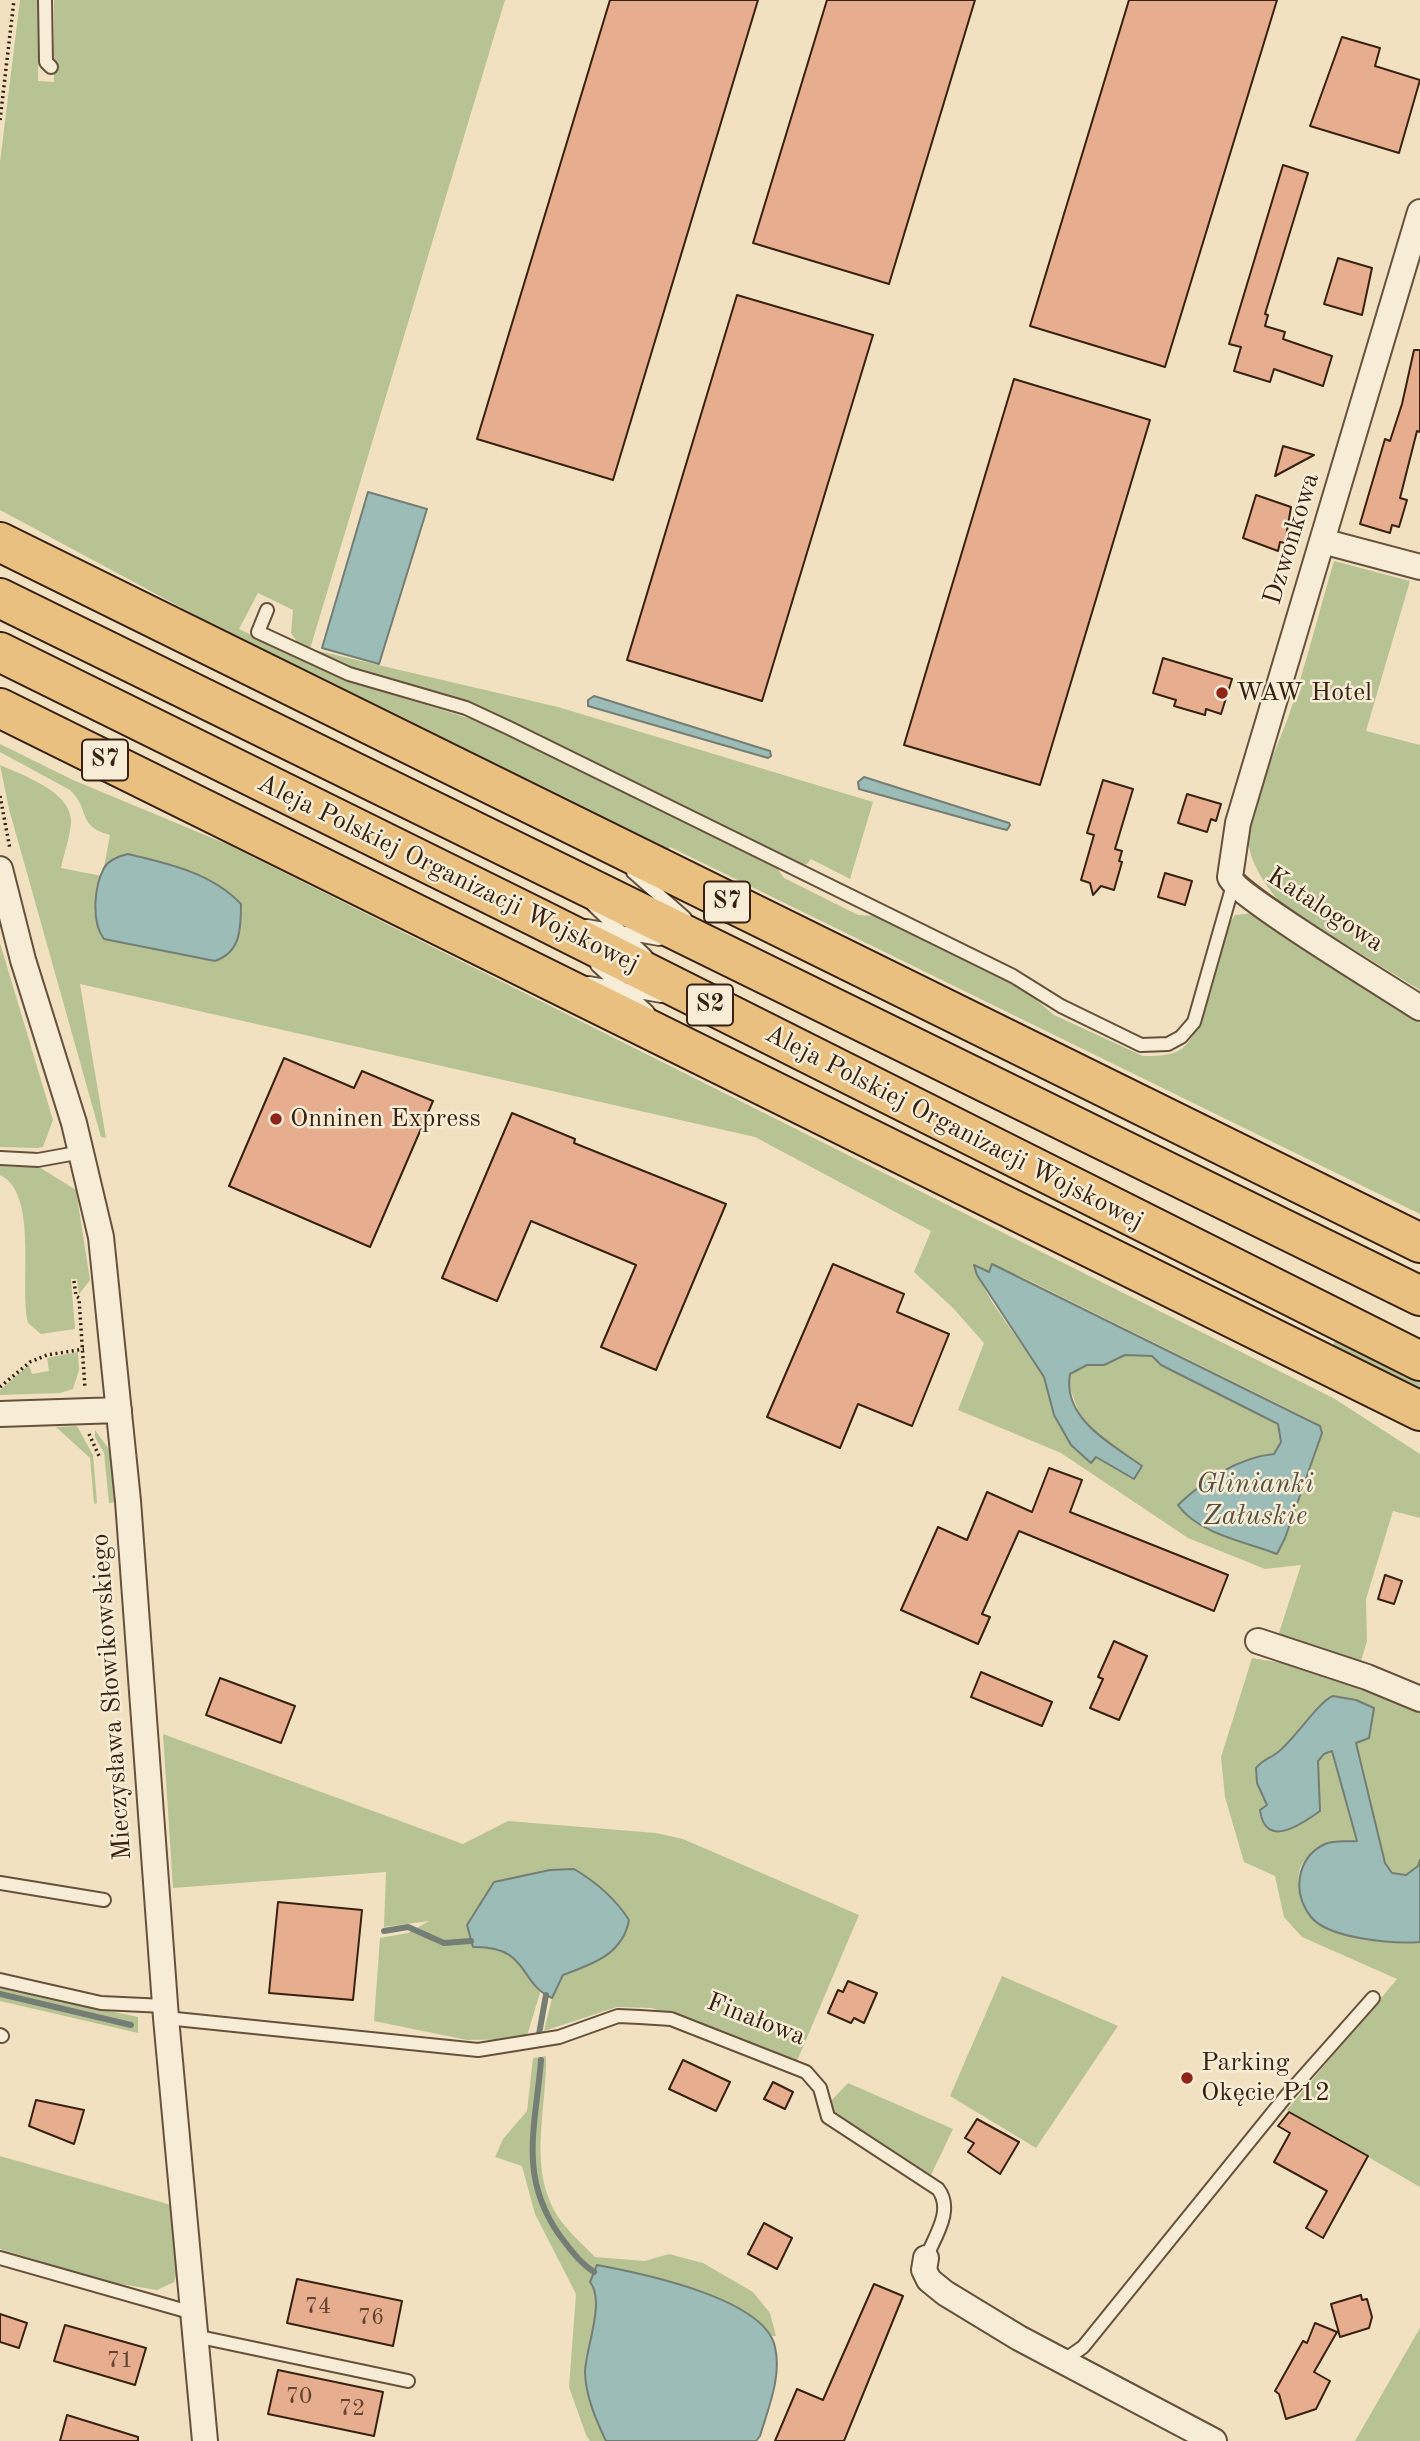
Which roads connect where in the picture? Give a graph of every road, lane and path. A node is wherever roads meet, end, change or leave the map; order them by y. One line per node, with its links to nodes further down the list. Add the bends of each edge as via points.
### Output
1 (14, 0): 4 (path)
2 (45, 0): 3 (lane, via 46,62)
3 (51, 67)
4 (0, 120)
5 (1420, 212): 6 (street, Dzwonkowa)
6 (1322, 541): 8 (street); 16 (street, Dzwonkowa, via 1238,823 1230,877)
7 (0, 542): 13 (highway, S7)
8 (1420, 568)
9 (0, 597): 15 (highway, Aleja Polskiej Organizacji Wojskowej / S2)
10 (267, 610): 16 (lane, via 258,632 349,674 466,708 1013,976 1141,1045 1168,1044 1181,1038 1194,1022)
11 (0, 652): 19 (highway, Aleja Polskiej Organizacji Wojskowej / S2)
12 (0, 708): 22 (highway, S7)
13 (594, 836): 17 (lane); 18 (highway, S7)
14 (0, 869): 27 (street, Mieczysława Słowikowskiego)
15 (569, 879): 17 (lane); 20 (lane); 21 (highway, Aleja Polskiej Organizacji Wojskowej / S2)
16 (1233, 885): 25 (street, Katalogowa)
17 (663, 898): 18 (lane); 21 (lane)
18 (750, 914): 29 (highway, S7)
19 (547, 922): 20 (lane); 23 (lane); 24 (highway, Aleja Polskiej Organizacji Wojskowej / S2)
20 (621, 932): 21 (lane); 24 (lane)
21 (719, 952): 31 (highway, Aleja Polskiej Organizacji Wojskowej / S2)
22 (534, 973): 23 (lane); 26 (highway, S7)
23 (624, 989): 24 (lane); 26 (lane)
24 (695, 997): 33 (highway, Aleja Polskiej Organizacji Wojskowej / S2)
25 (1420, 1008)
26 (691, 1051): 37 (highway, S7)
27 (82, 1152): 28 (lane, via 38,1160); 36 (street, Mieczysława Słowikowskiego, via 101,1237)
28 (0, 1158)
29 (1420, 1243)
30 (74, 1281): 32 (path)
31 (1420, 1296)
32 (83, 1349): 34 (path, via 30,1362); 35 (path)
33 (1420, 1361)
34 (0, 1387)
35 (85, 1393)
36 (119, 1410): 38 (street); 47 (street, Mieczysława Słowikowskiego)
37 (1420, 1411)
38 (0, 1414)
39 (86, 1425): 40 (path)
40 (100, 1465)
41 (1258, 1641): 42 (street)
42 (1420, 1699)
43 (0, 1882): 44 (lane)
44 (104, 1900)
45 (0, 1980): 47 (lane, Finałowa)
46 (1373, 1998): 51 (lane, via 1287,2095 1083,2347)
47 (165, 2012): 49 (lane, Finałowa, via 478,2050 559,2037 618,2016 671,2020 806,2072 820,2088 828,2117 937,2189 946,2211); 50 (street, Mieczysława Słowikowskiego)
48 (0, 2258): 50 (lane)
49 (926, 2258): 51 (street, Finałowa, via 924,2270 929,2280 945,2293)
50 (194, 2325): 52 (lane); 53 (street, Mieczysława Słowikowskiego)
51 (1063, 2361): 54 (street, Finałowa)
52 (408, 2381)
53 (205, 2441)
54 (1214, 2441)

